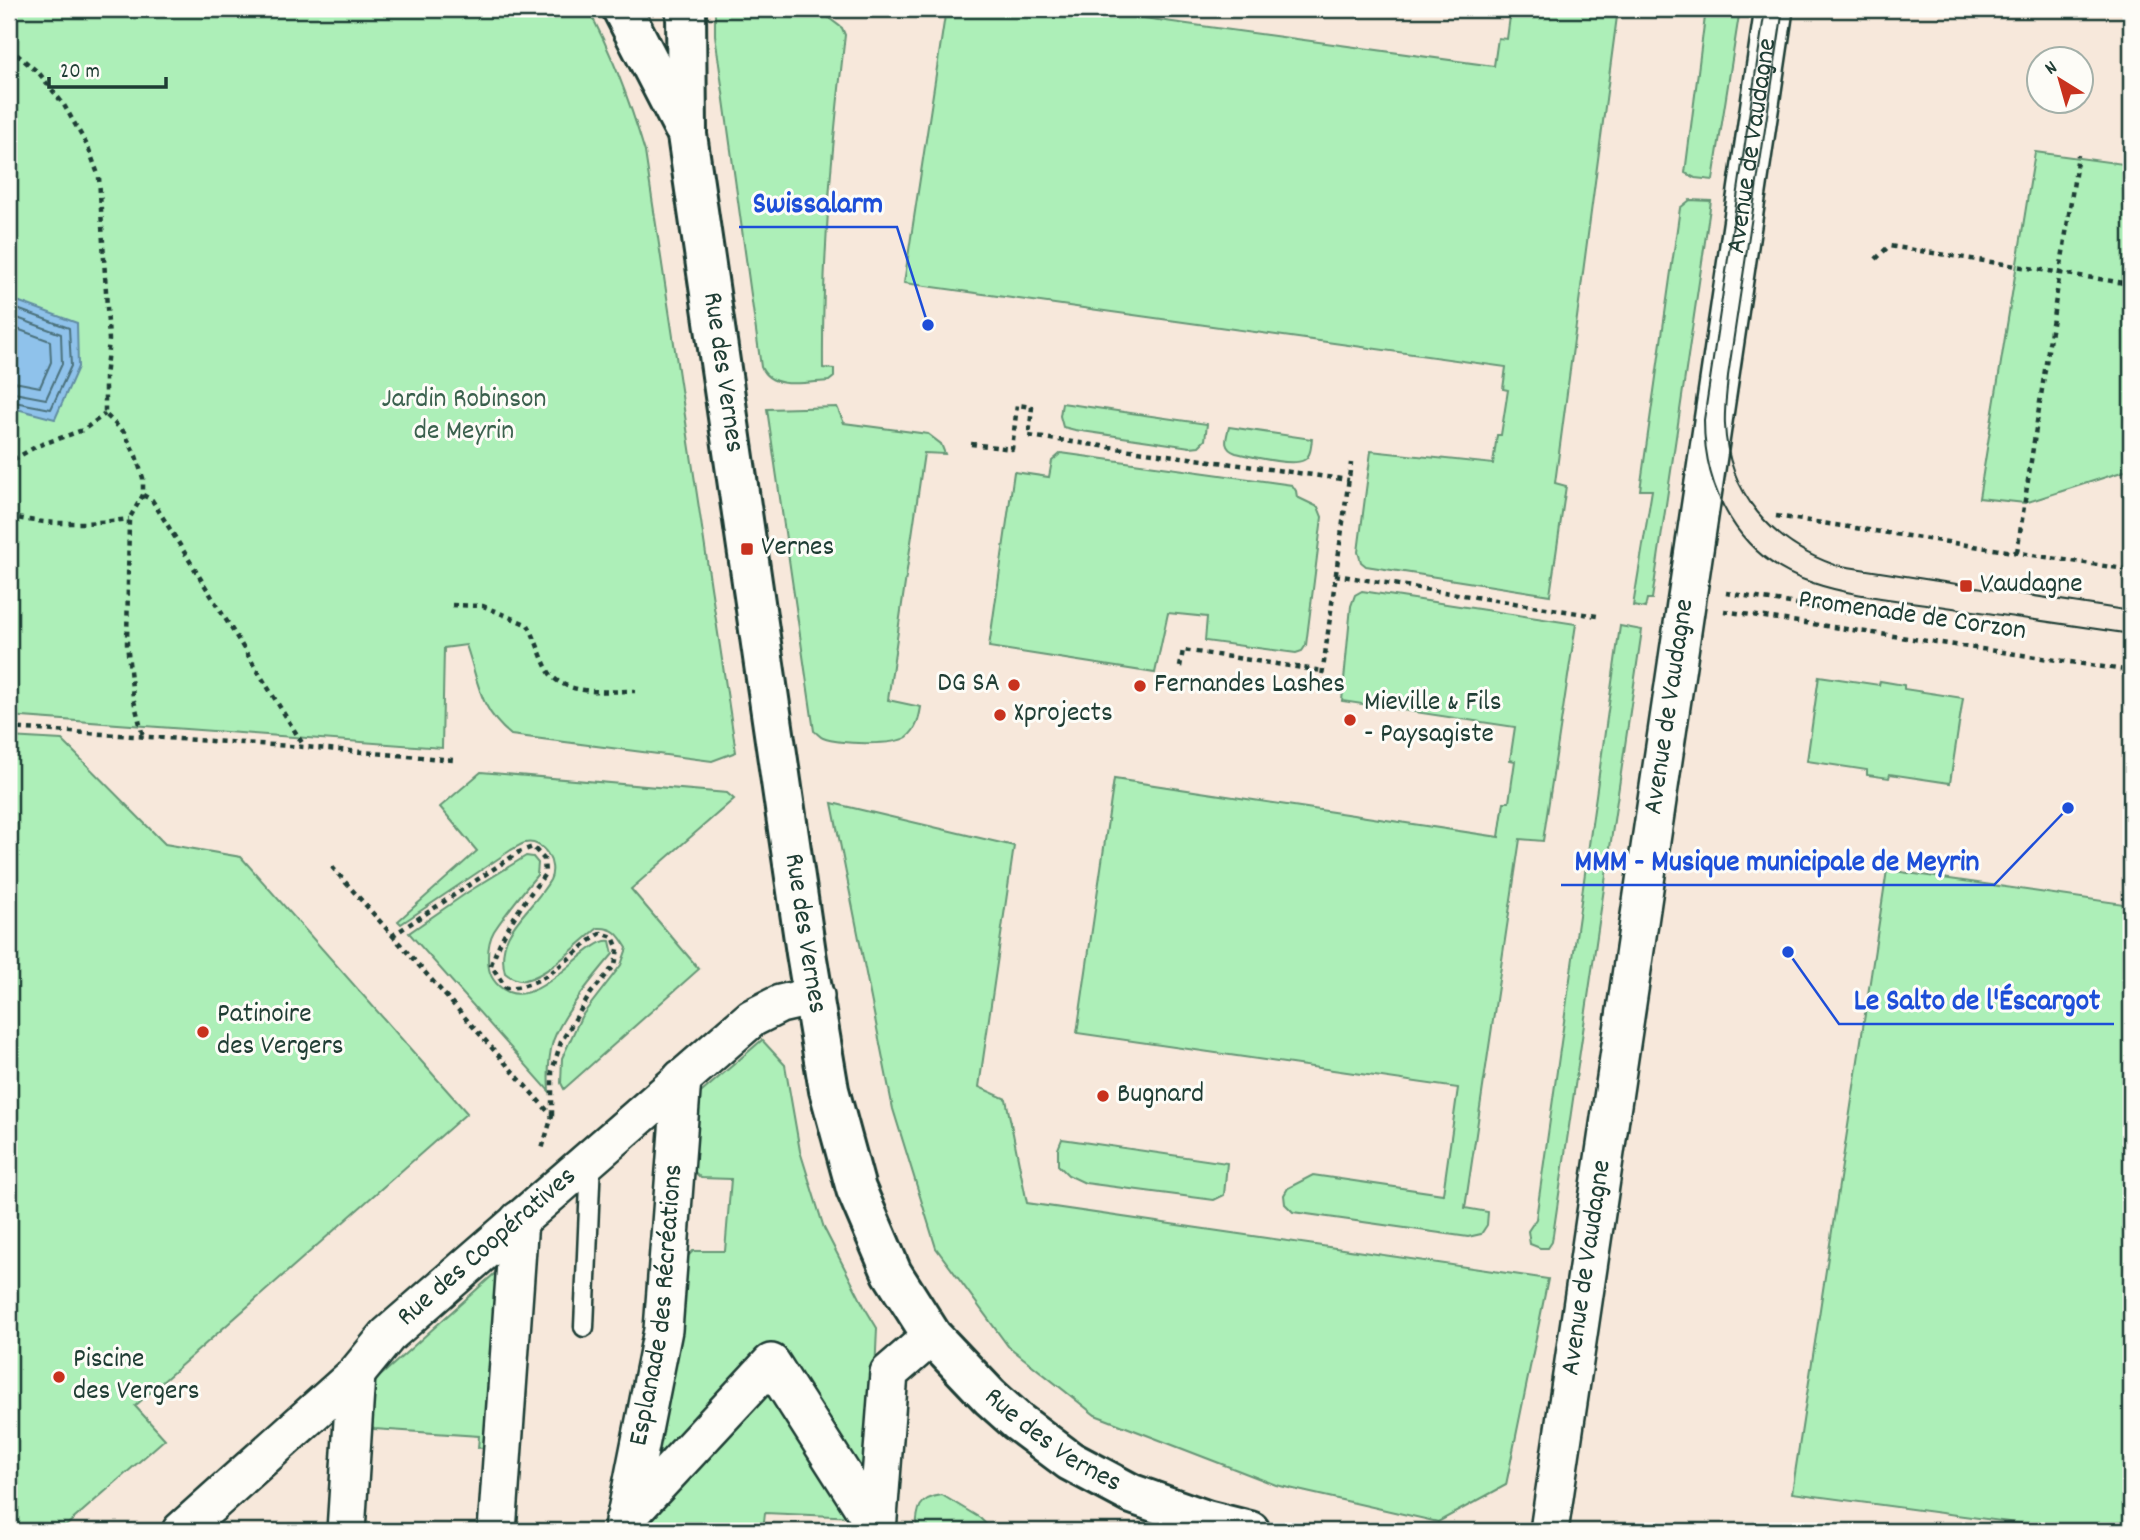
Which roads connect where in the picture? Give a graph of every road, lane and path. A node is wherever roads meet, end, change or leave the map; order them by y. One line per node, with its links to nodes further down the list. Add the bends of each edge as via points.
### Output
1 (622, 9): 5 (street, Rue des Vernes)
2 (686, 9): 5 (street, Rue des Vernes)
3 (1774, 9): 24 (street, Avenue de Vaudagne)
4 (9, 48): 10 (path, via 39,73 64,105 99,177 109,340)
5 (687, 135): 38 (street, Rue des Vernes)
6 (2078, 155): 8 (path)
7 (1876, 259): 8 (path, via 1889,246)
8 (2060, 272): 9 (path); 19 (path)
9 (2131, 284)
10 (105, 415): 13 (path, via 83,430 37,446 11,461); 15 (path, via 124,432 136,456)
11 (971, 444): 14 (path, via 1012,449 1017,405 1032,407 1029,436)
12 (1351, 463): 14 (path)
13 (9, 468)
14 (1349, 480): 21 (path)
15 (143, 495): 18 (path); 34 (path, via 152,500)
16 (9, 516): 18 (path, via 89,524)
17 (1776, 516): 19 (path)
18 (129, 519): 33 (path, via 127,644)
19 (2017, 552): 20 (path)
20 (2131, 570)
21 (1335, 575): 26 (path); 28 (path)
22 (1719, 592): 25 (path)
23 (452, 605): 31 (path, via 483,606 528,625 550,674 565,685)
24 (1686, 606): 29 (path, Promenade de Corzon); 53 (street, Avenue de Vaudagne)
25 (1860, 614)
26 (1597, 616)
27 (1180, 667): 28 (path, via 1183,650)
28 (1323, 671): 30 (path)
29 (2131, 671)
30 (1321, 684)
31 (635, 691)
32 (9, 728): 33 (path)
33 (143, 736): 34 (path)
34 (305, 747): 35 (path)
35 (454, 760)
36 (332, 867): 37 (path)
37 (393, 936): 40 (path); 40 (path, via 533,847 544,859 545,874 511,921 491,965 506,988 524,987 544,978 601,933 613,937 618,949 615,965 591,993 561,1042 552,1071)
38 (815, 996): 39 (street, Rue des Coopératives, via 780,1004 752,1018); 45 (street, Rue des Vernes, via 829,1090 856,1189 892,1273)
39 (682, 1078): 42 (street, Rue des Coopératives); 47 (street, Esplanade des Récréations, via 663,1330)
40 (552, 1116): 41 (path)
41 (540, 1155)
42 (592, 1160): 43 (street, Rue des Coopératives); 44 (lane)
43 (519, 1220): 46 (street, Rue des Coopératives, via 388,1335); 51 (street)
44 (583, 1326)
45 (932, 1336): 48 (street, via 889,1373); 52 (street, Rue des Vernes, via 1009,1414 1070,1461 1132,1494)
46 (356, 1374): 49 (street, Rue des Coopératives); 50 (street)
47 (623, 1526): 48 (street, via 771,1363)
48 (877, 1530)
49 (181, 1531)
50 (346, 1531)
51 (497, 1531)
52 (1250, 1531)
53 (1549, 1531)

